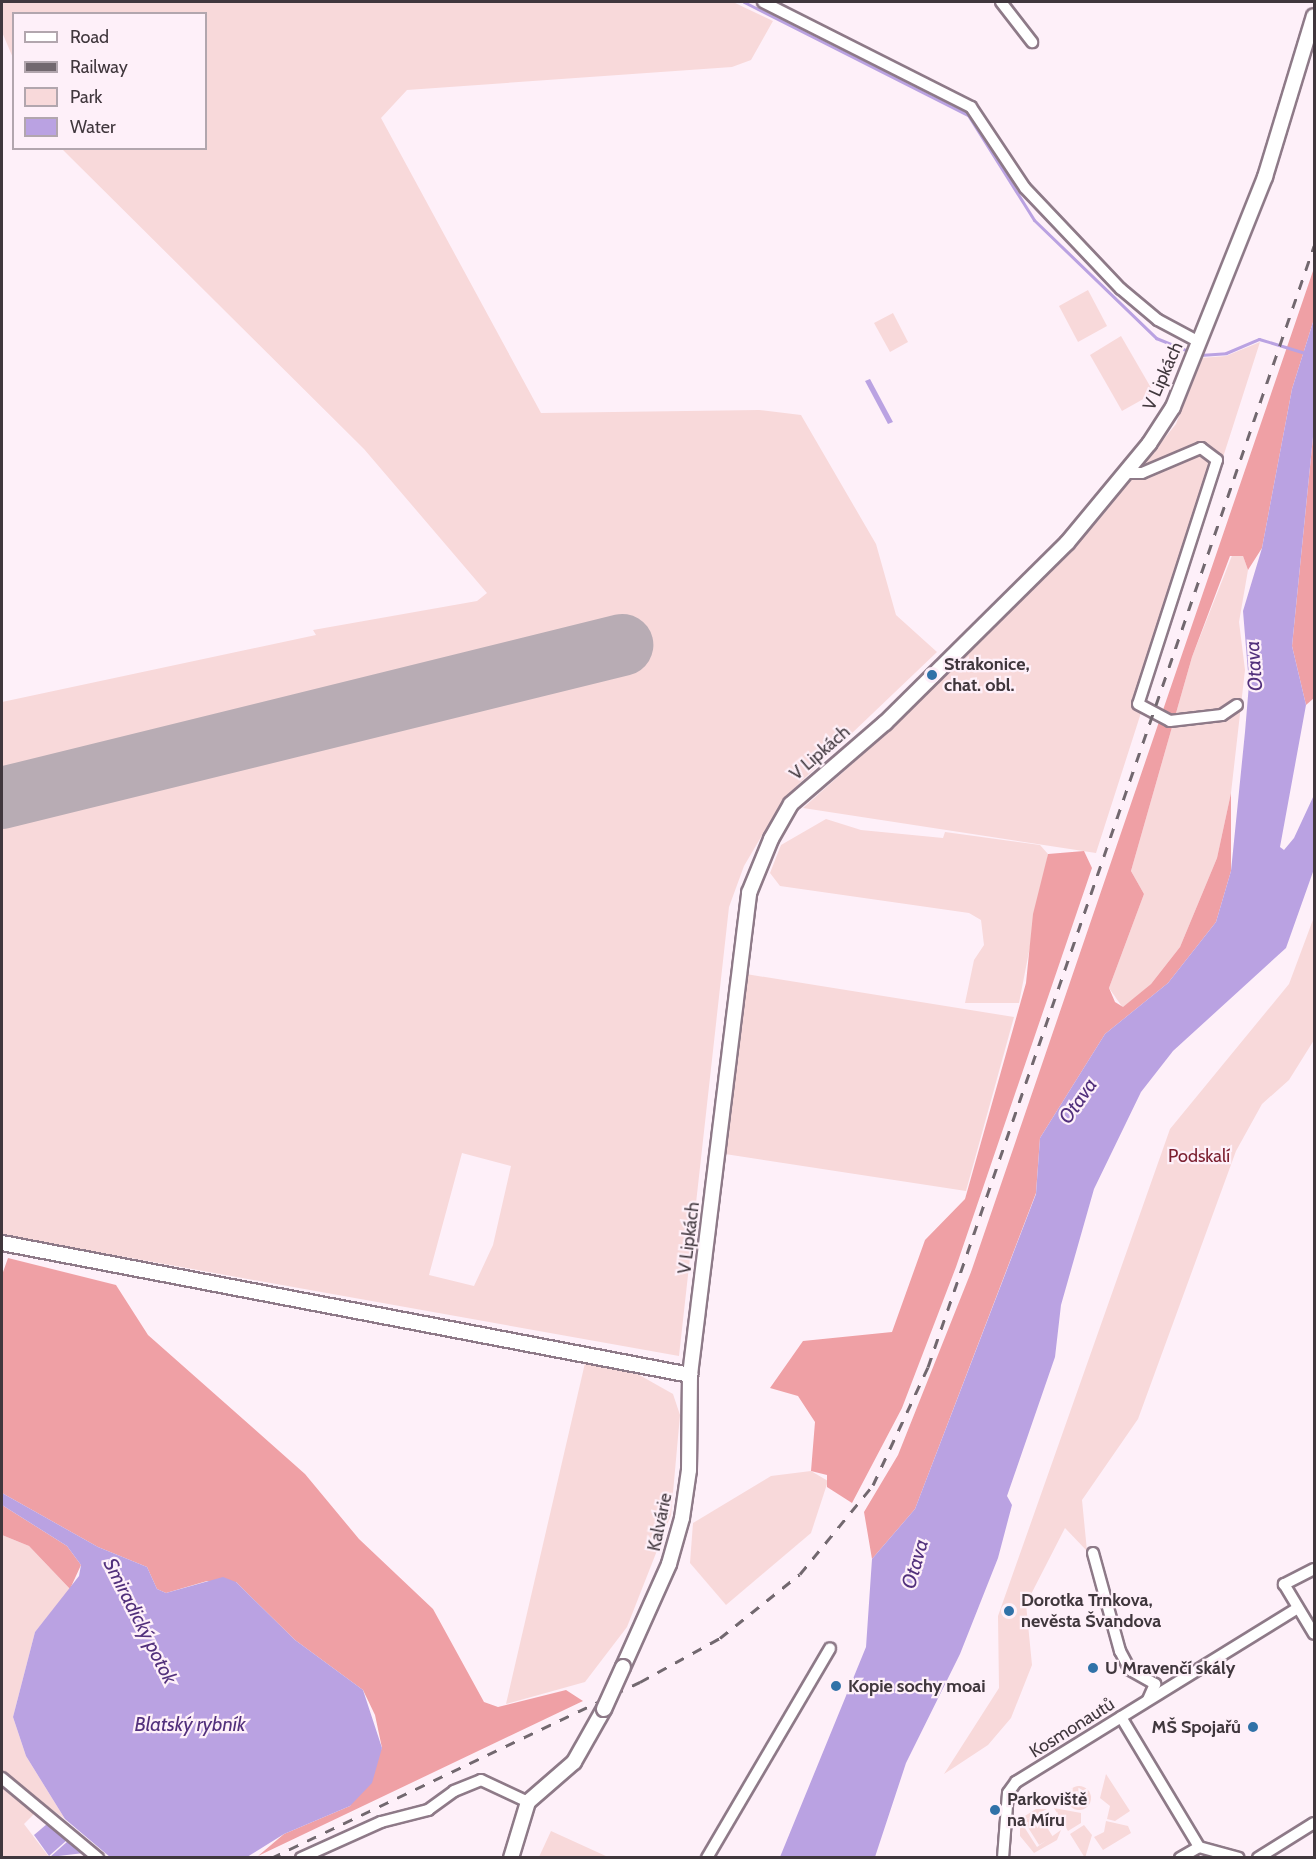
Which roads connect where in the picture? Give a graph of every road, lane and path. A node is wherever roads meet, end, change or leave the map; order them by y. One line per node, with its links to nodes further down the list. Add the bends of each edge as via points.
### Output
1 (763, 2): 5 (street, via 971,107 1025,188 1121,289 1158,320)
2 (1001, 2): 4 (street)
3 (1314, 16): 5 (street, V Lipkách, via 1264,177)
4 (1032, 42)
5 (1198, 342): 6 (street, V Lipkách, via 1173,407)
6 (1126, 473): 7 (street, via 1142,473 1201,448 1217,460 1139,693 1140,709 1170,721 1222,715); 9 (street, V Lipkách, via 1067,543 885,723 820,772 790,804 771,839 749,893)
7 (1237, 705)
8 (2, 1243): 9 (street)
9 (690, 1375): 18 (street, Kalvárie, bridge, via 689,1470 682,1518 669,1564 604,1709 574,1762)
10 (1093, 1553): 15 (street, via 1120,1651 1130,1670 1155,1684)
11 (1314, 1569): 12 (street, via 1284,1584)
12 (1298, 1608): 13 (street); 15 (street, Kosmonautů)
13 (1314, 1634)
14 (830, 1648): 24 (street)
15 (1148, 1700): 16 (street, Kosmonautů)
16 (1121, 1717): 20 (street); 25 (street, Kosmonautů, via 1016,1782 1008,1792)
17 (2, 1778): 21 (street)
18 (528, 1802): 22 (street, via 482,1779 454,1791 428,1810 381,1822); 23 (street)
19 (1314, 1823): 28 (street)
20 (1199, 1847): 26 (street); 27 (street)
21 (98, 1857)
22 (301, 1857)
23 (511, 1857)
24 (707, 1857)
25 (1003, 1857)
26 (1180, 1857)
27 (1239, 1857)
28 (1258, 1857)

